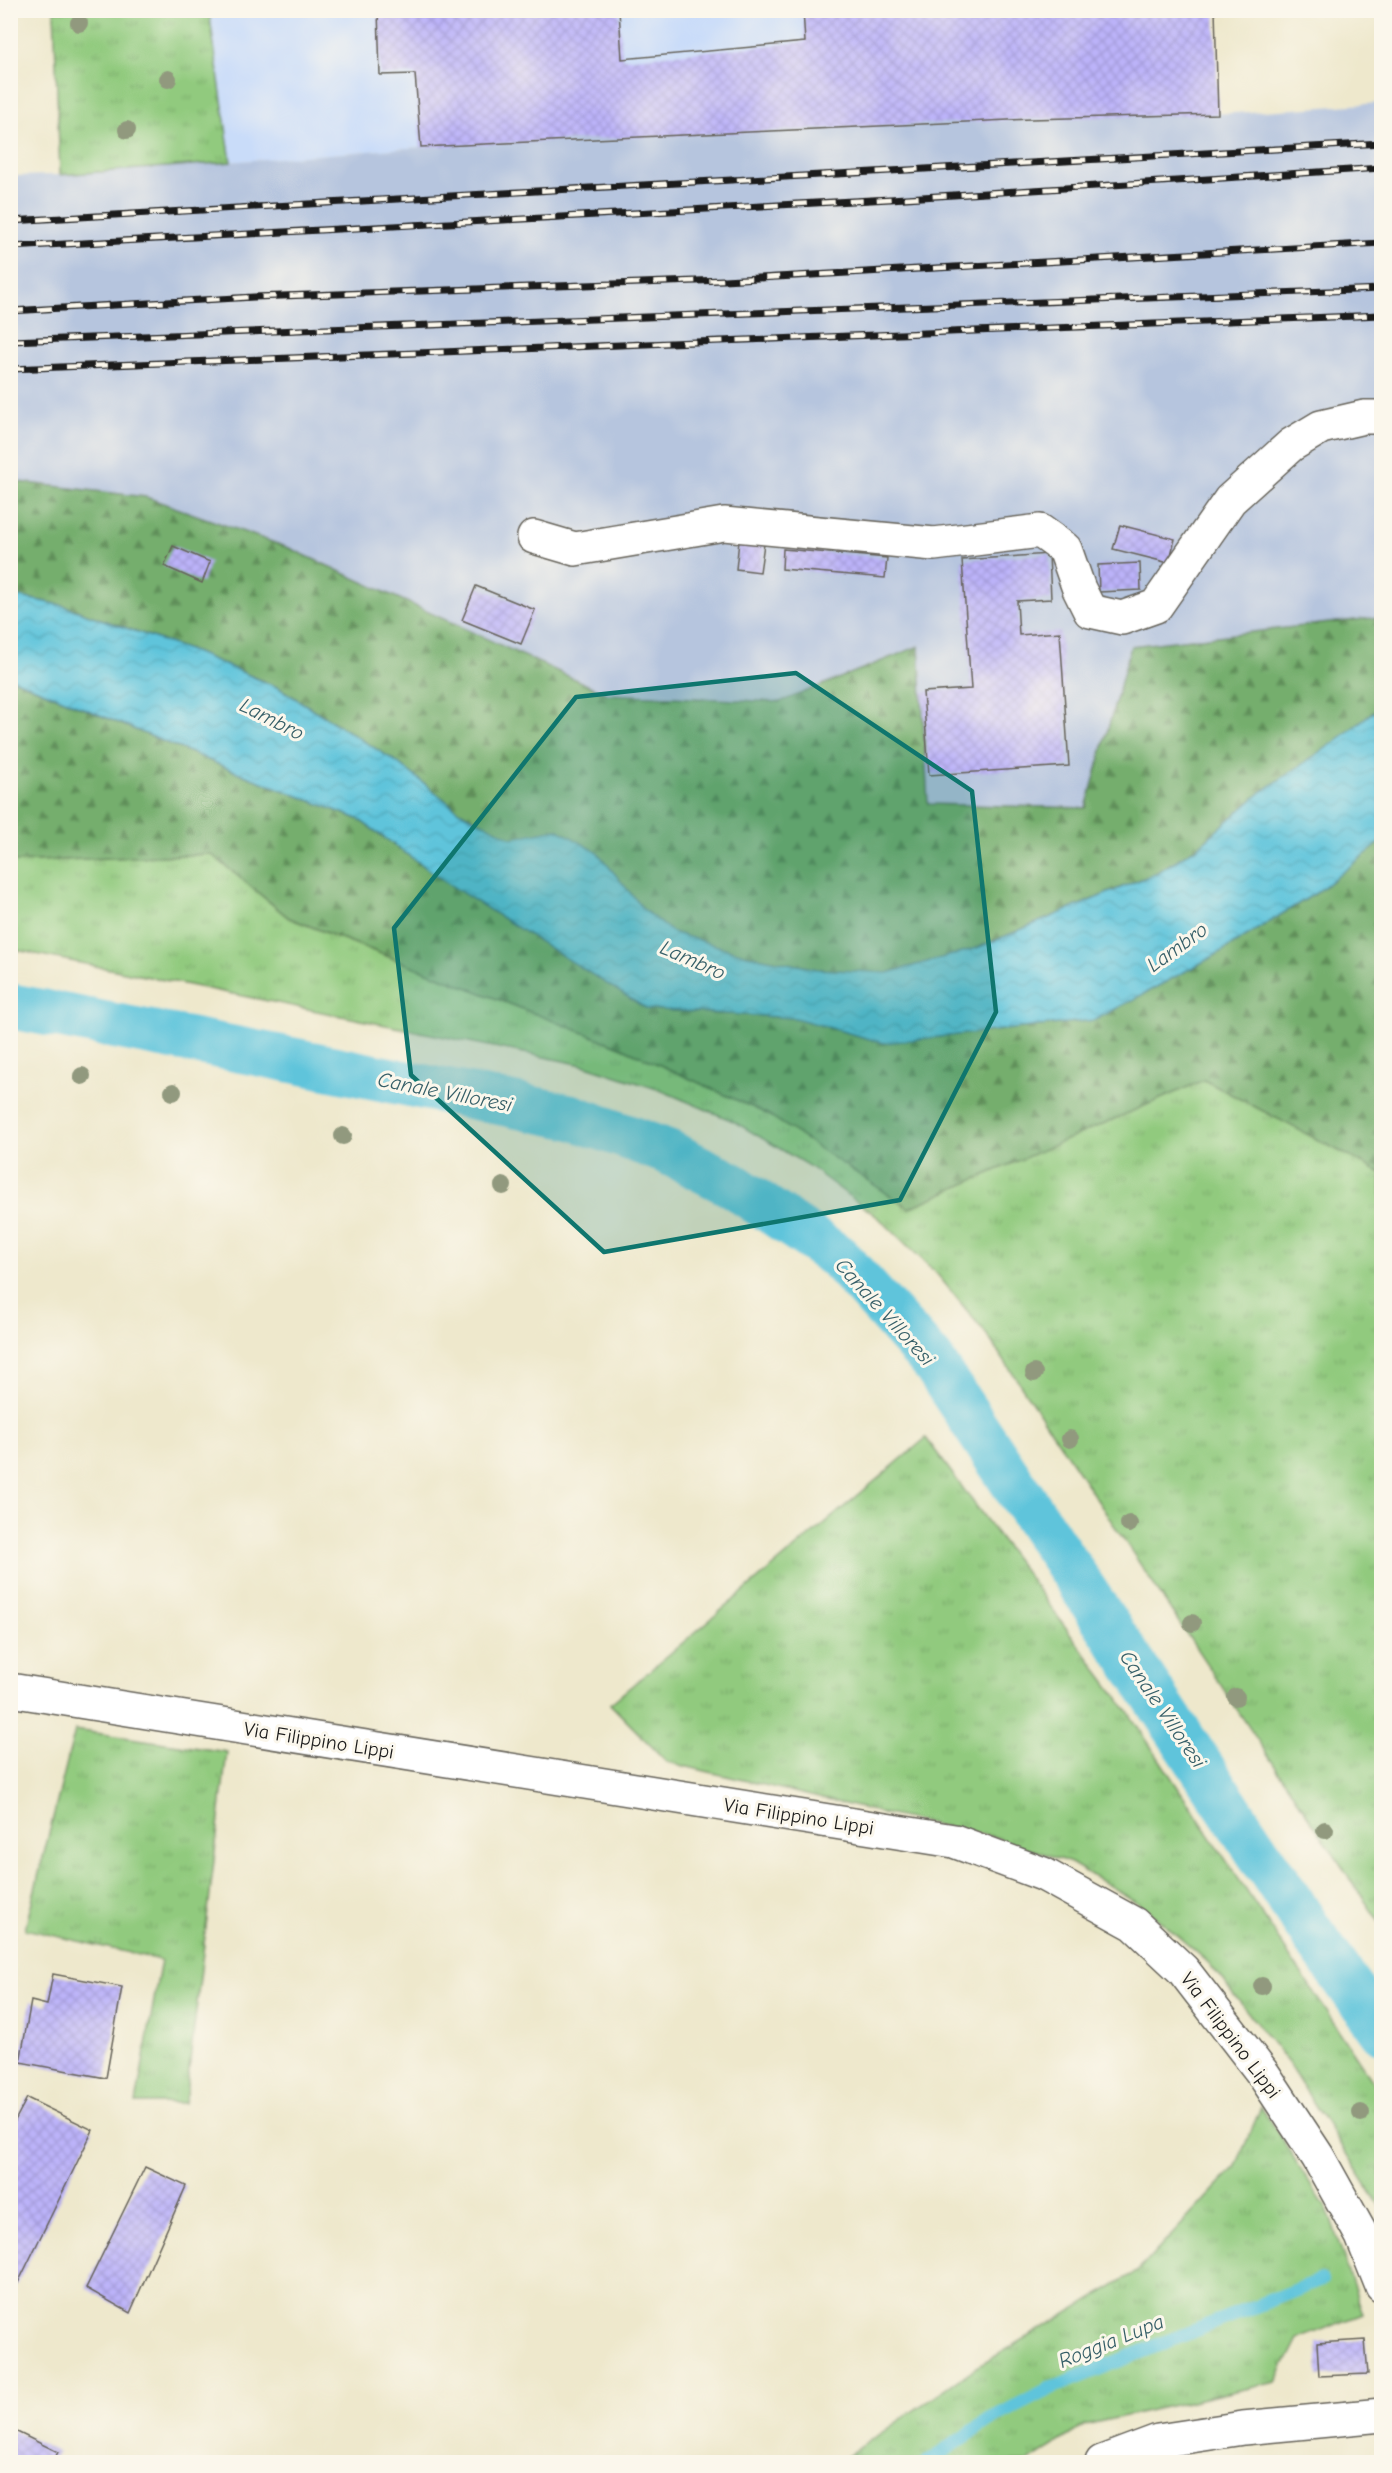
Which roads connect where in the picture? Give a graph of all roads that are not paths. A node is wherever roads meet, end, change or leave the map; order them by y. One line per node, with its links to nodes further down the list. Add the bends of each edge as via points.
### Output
1 (1382, 417): 2 (street, via 1322,427 1291,445 1230,500 1156,606 1122,618 1090,611 1065,549 1040,531 934,544 724,524 575,549)
2 (534, 537)
3 (10, 1690): 4 (street, Via Filippino Lippi, via 954,1841 1044,1874 1134,1924 1183,1970 1264,2075 1318,2157 1362,2236)
4 (1382, 2286)
5 (1382, 2415): 6 (street, via 1243,2428 1158,2441)
6 (1102, 2463)

